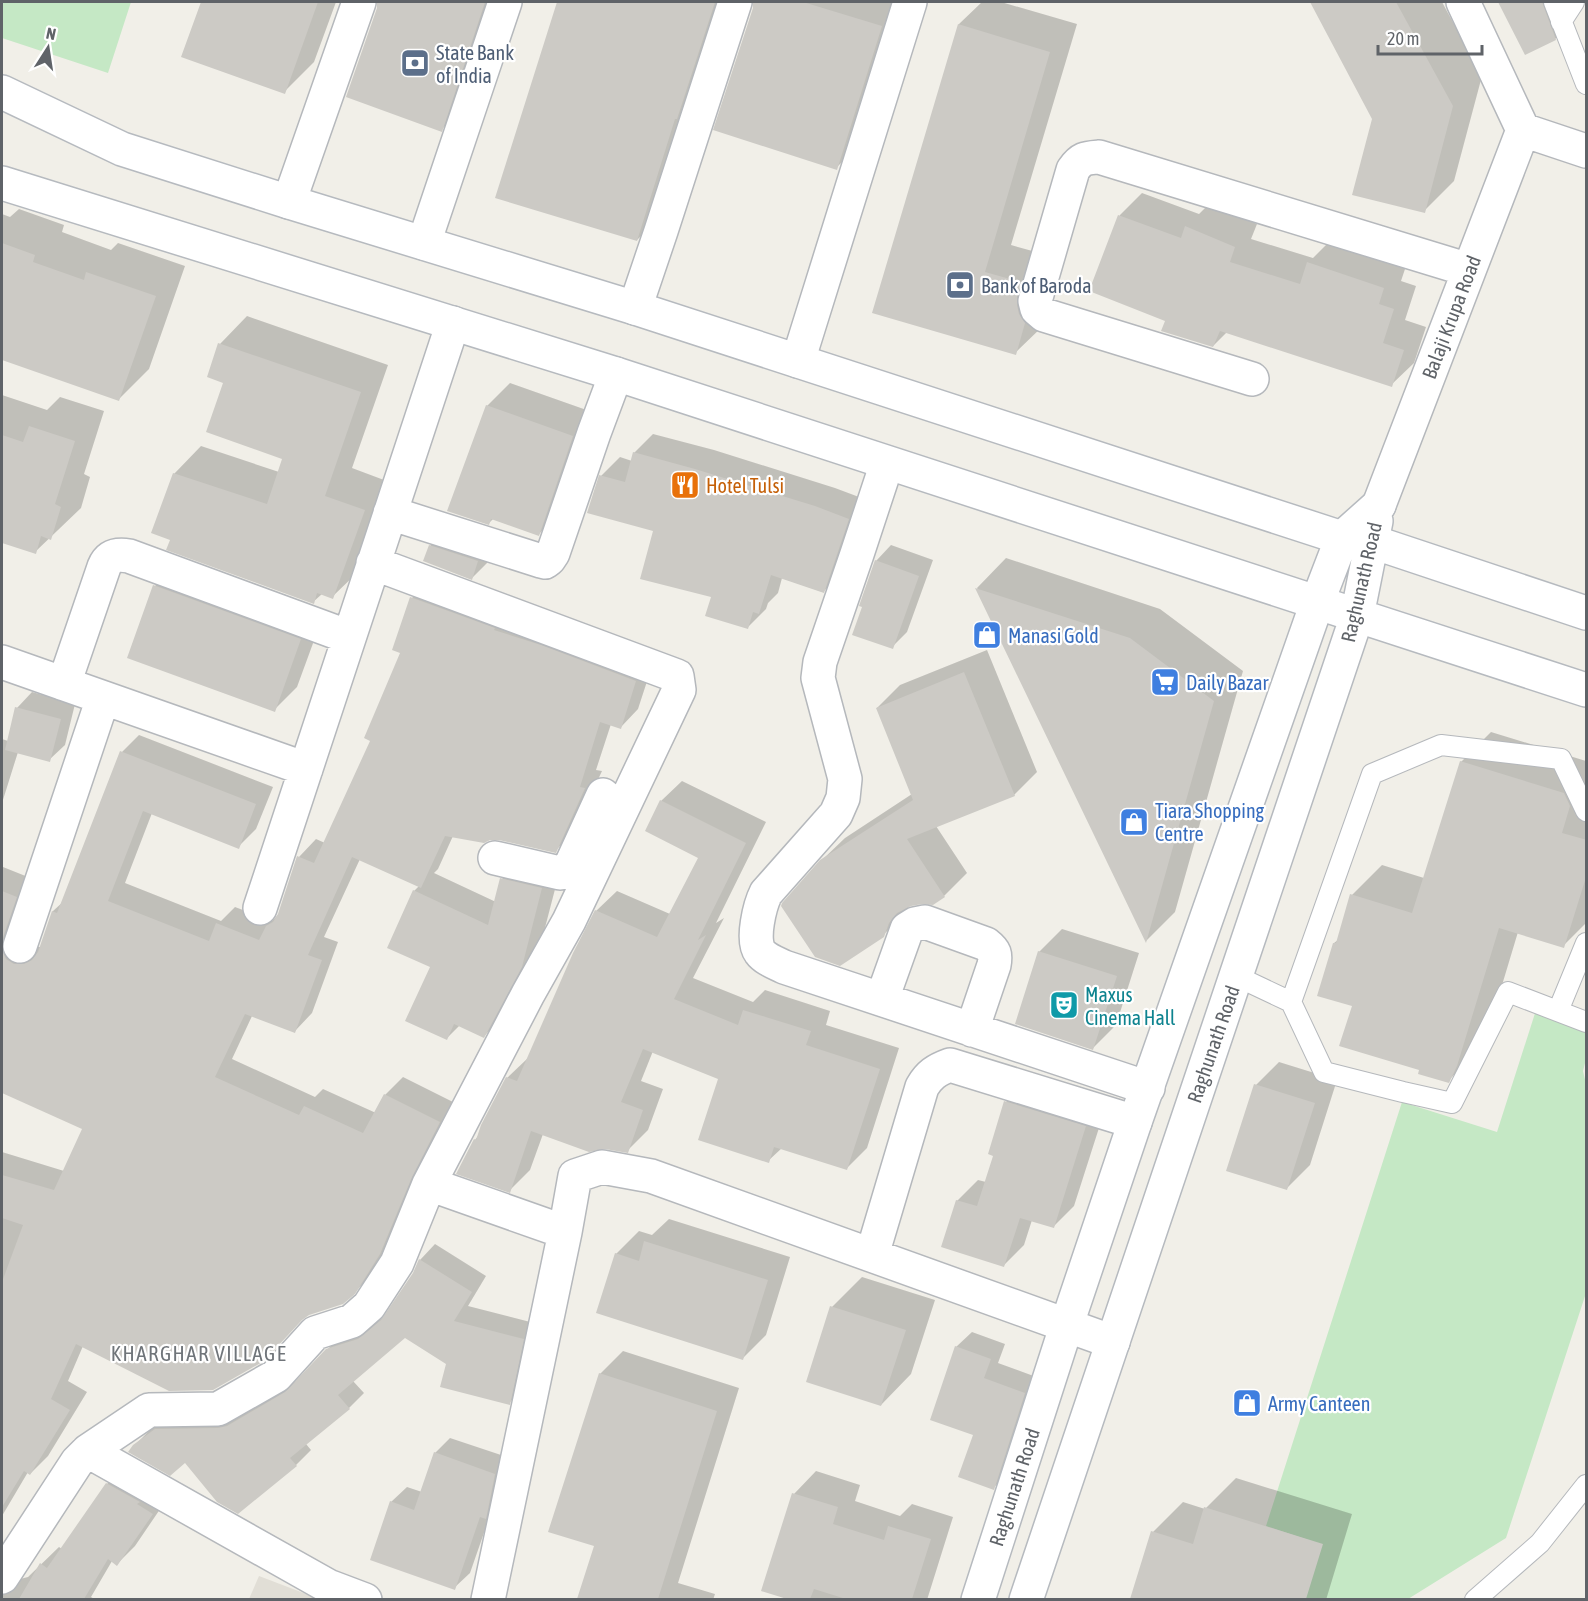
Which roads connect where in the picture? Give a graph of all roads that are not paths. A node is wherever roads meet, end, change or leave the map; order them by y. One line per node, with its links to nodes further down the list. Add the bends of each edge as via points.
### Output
1 (359, 2): 14 (street)
2 (505, 2): 15 (street)
3 (735, 2): 17 (street)
4 (908, 2): 19 (street)
5 (1463, 2): 11 (street)
6 (1554, 2): 8 (lane)
7 (1574, 2): 8 (lane)
8 (1562, 22): 9 (lane)
9 (1587, 84)
10 (2, 92): 14 (street, via 122,149)
11 (1523, 130): 12 (street); 16 (street, Balaji Krupa Road)
12 (1587, 151)
13 (2, 183): 18 (street)
14 (289, 202): 15 (street)
15 (424, 243): 17 (street)
16 (1469, 270): 21 (street, via 1099,158 1078,162 1035,301 1037,309 1044,315); 23 (street, Balaji Krupa Road)
17 (635, 308): 19 (street)
18 (453, 323): 20 (street); 24 (street)
19 (798, 361): 25 (street)
20 (616, 374): 22 (street); 24 (street, via 553,553 545,562)
21 (1252, 379)
22 (887, 463): 27 (street); 43 (street, via 820,662 819,678 845,779 843,798 836,814 766,893 759,912 756,942 760,952 784,967)
23 (1379, 505): 25 (street, Raghunath Road)
24 (390, 513): 26 (street)
25 (1357, 540): 27 (street, Raghunath Road); 28 (street); 29 (street, Raghunath Road)
26 (374, 563): 30 (street); 37 (street, via 677,676 678,690 608,797)
27 (1317, 603): 29 (street); 48 (street, Raghunath Road)
28 (1587, 613)
29 (1357, 616): 33 (street); 42 (street, Raghunath Road)
30 (349, 637): 32 (street, via 120,554 106,561); 35 (street)
31 (2, 662): 32 (street)
32 (63, 684): 34 (street)
33 (1587, 690)
34 (103, 698): 35 (street); 41 (street)
35 (306, 769): 39 (street)
36 (1587, 811): 44 (lane, via 1561,759 1441,745 1372,774)
37 (590, 851): 38 (street, via 560,873); 50 (street, via 569,921)
38 (495, 858)
39 (260, 908)
40 (1587, 943): 45 (lane)
41 (20, 946)
42 (1236, 976): 44 (lane); 54 (street, Raghunath Road)
43 (882, 999): 47 (street); 47 (street, via 907,929 925,922 994,950 994,965)
44 (1292, 1002): 45 (lane, via 1324,1072 1452,1103 1508,992)
45 (1558, 1011): 46 (lane)
46 (1587, 1022)
47 (972, 1030): 48 (street)
48 (1148, 1088): 49 (street, Raghunath Road)
49 (1135, 1122): 52 (street, via 950,1065 937,1070 922,1088); 53 (street, Raghunath Road)
50 (429, 1184): 51 (street); 55 (street, via 397,1263 369,1306 352,1321 315,1333 276,1376 218,1409 149,1410)
51 (565, 1232): 52 (street, via 575,1176 602,1167 651,1176); 59 (street)
52 (872, 1255): 53 (street)
53 (1067, 1324): 54 (street); 60 (street, Raghunath Road)
54 (1113, 1342): 61 (street, Raghunath Road)
55 (88, 1451): 57 (street); 58 (street, via 328,1586)
56 (1587, 1485): 62 (lane, via 1540,1543)
57 (2, 1577)
58 (365, 1599)
59 (488, 1599)
60 (978, 1599)
61 (1026, 1599)
62 (1475, 1599)

